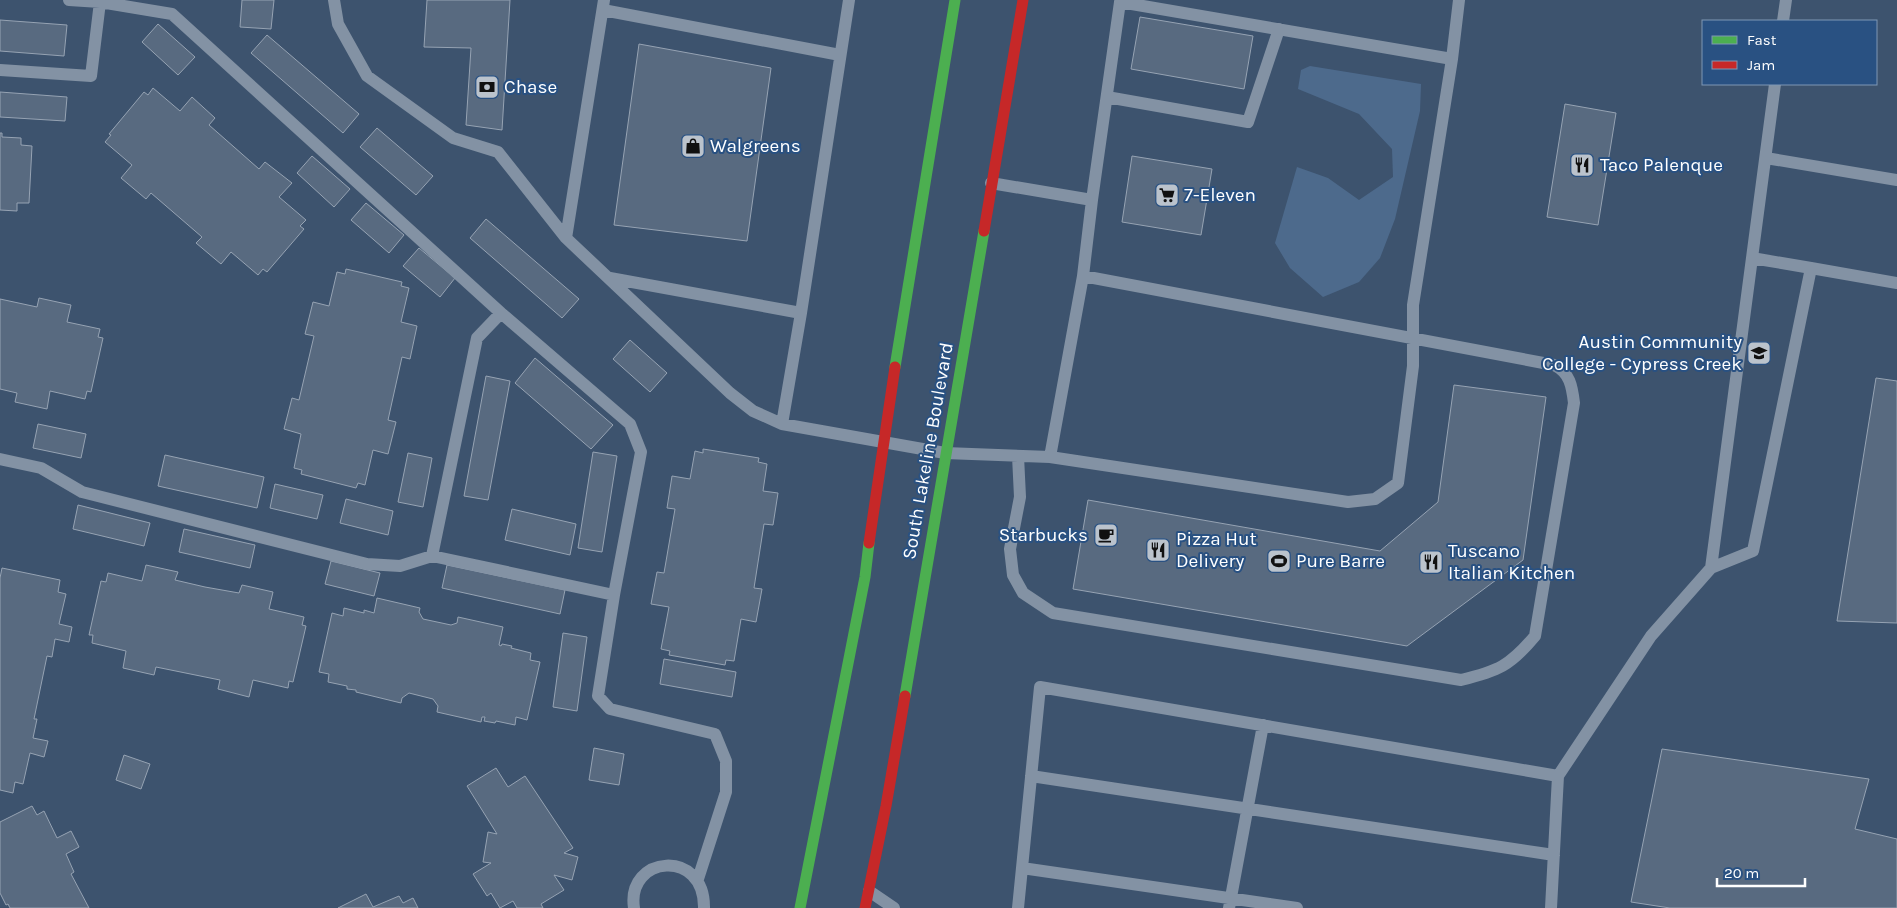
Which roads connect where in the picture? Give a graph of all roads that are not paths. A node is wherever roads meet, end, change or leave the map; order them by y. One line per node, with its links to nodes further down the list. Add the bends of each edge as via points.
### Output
1 (69, 0): 8 (lane)
2 (334, 0): 21 (lane, via 338,24 367,76 454,138 498,152)
3 (848, 0): 12 (lane)
4 (955, 0): 31 (main road)
5 (1023, 0): 19 (main road, South Lakeline Boulevard)
6 (1459, 0): 13 (lane)
7 (1786, 0): 10 (lane)
8 (100, 2): 14 (lane, via 91,76); 27 (lane, via 172,14)
9 (603, 5): 12 (lane); 21 (lane)
10 (1783, 20)
11 (1279, 29): 13 (lane); 16 (lane, via 1248,122); 16 (lane, via 1120,2)
12 (840, 55): 28 (lane)
13 (1452, 59): 29 (lane, via 1413,305)
14 (0, 70)
15 (1775, 85): 17 (lane)
16 (1107, 97): 20 (lane)
17 (1766, 158): 18 (lane); 22 (lane)
18 (1897, 180)
19 (992, 183): 20 (lane); 32 (main road, South Lakeline Boulevard)
20 (1092, 200): 24 (lane)
21 (566, 238): 25 (lane)
22 (1752, 258): 23 (lane); 37 (lane)
23 (1811, 268): 26 (lane); 37 (lane, via 1753,551)
24 (1083, 276): 29 (lane); 34 (lane)
25 (610, 278): 28 (lane); 30 (lane, via 730,393 753,411)
26 (1897, 284)
27 (501, 313): 36 (lane, via 477,338); 38 (lane, via 630,424 641,452)
28 (801, 313): 30 (lane)
29 (1412, 339): 33 (lane, via 1554,365 1564,370 1572,385 1574,403 1535,636 1517,657 1494,672 1461,680 1053,613 1023,594 1013,575 1010,549 1020,496); 34 (lane, via 1414,366 1398,484 1375,499 1348,502)
30 (782, 424): 31 (lane)
31 (883, 441): 32 (lane); 50 (main road, via 865,577)
32 (945, 453): 33 (lane); 46 (main road, South Lakeline Boulevard)
33 (1018, 456): 34 (lane)
34 (1050, 456)
35 (0, 459): 36 (lane, via 41,468 82,492 367,564 400,566)
36 (432, 556): 38 (lane)
37 (1711, 568): 41 (lane, via 1651,636)
38 (614, 595): 45 (lane, via 598,696 610,709 715,734 726,761 726,792)
39 (1262, 725): 40 (lane, via 1040,687); 41 (lane); 42 (lane)
40 (1031, 776): 42 (lane); 44 (lane)
41 (1558, 776): 43 (lane)
42 (1247, 808): 43 (lane); 47 (lane)
43 (1554, 855): 55 (lane)
44 (1022, 868): 47 (lane); 53 (lane)
45 (698, 879): 48 (lane, via 677,866 659,866 648,871 639,881 632,899); 49 (lane)
46 (869, 891): 51 (main road, South Lakeline Boulevard); 52 (lane)
47 (1230, 903): 54 (lane)
48 (634, 908)
49 (704, 908)
50 (800, 908)
51 (865, 908)
52 (894, 908)
53 (1018, 908)
54 (1297, 908)
55 (1551, 908)

